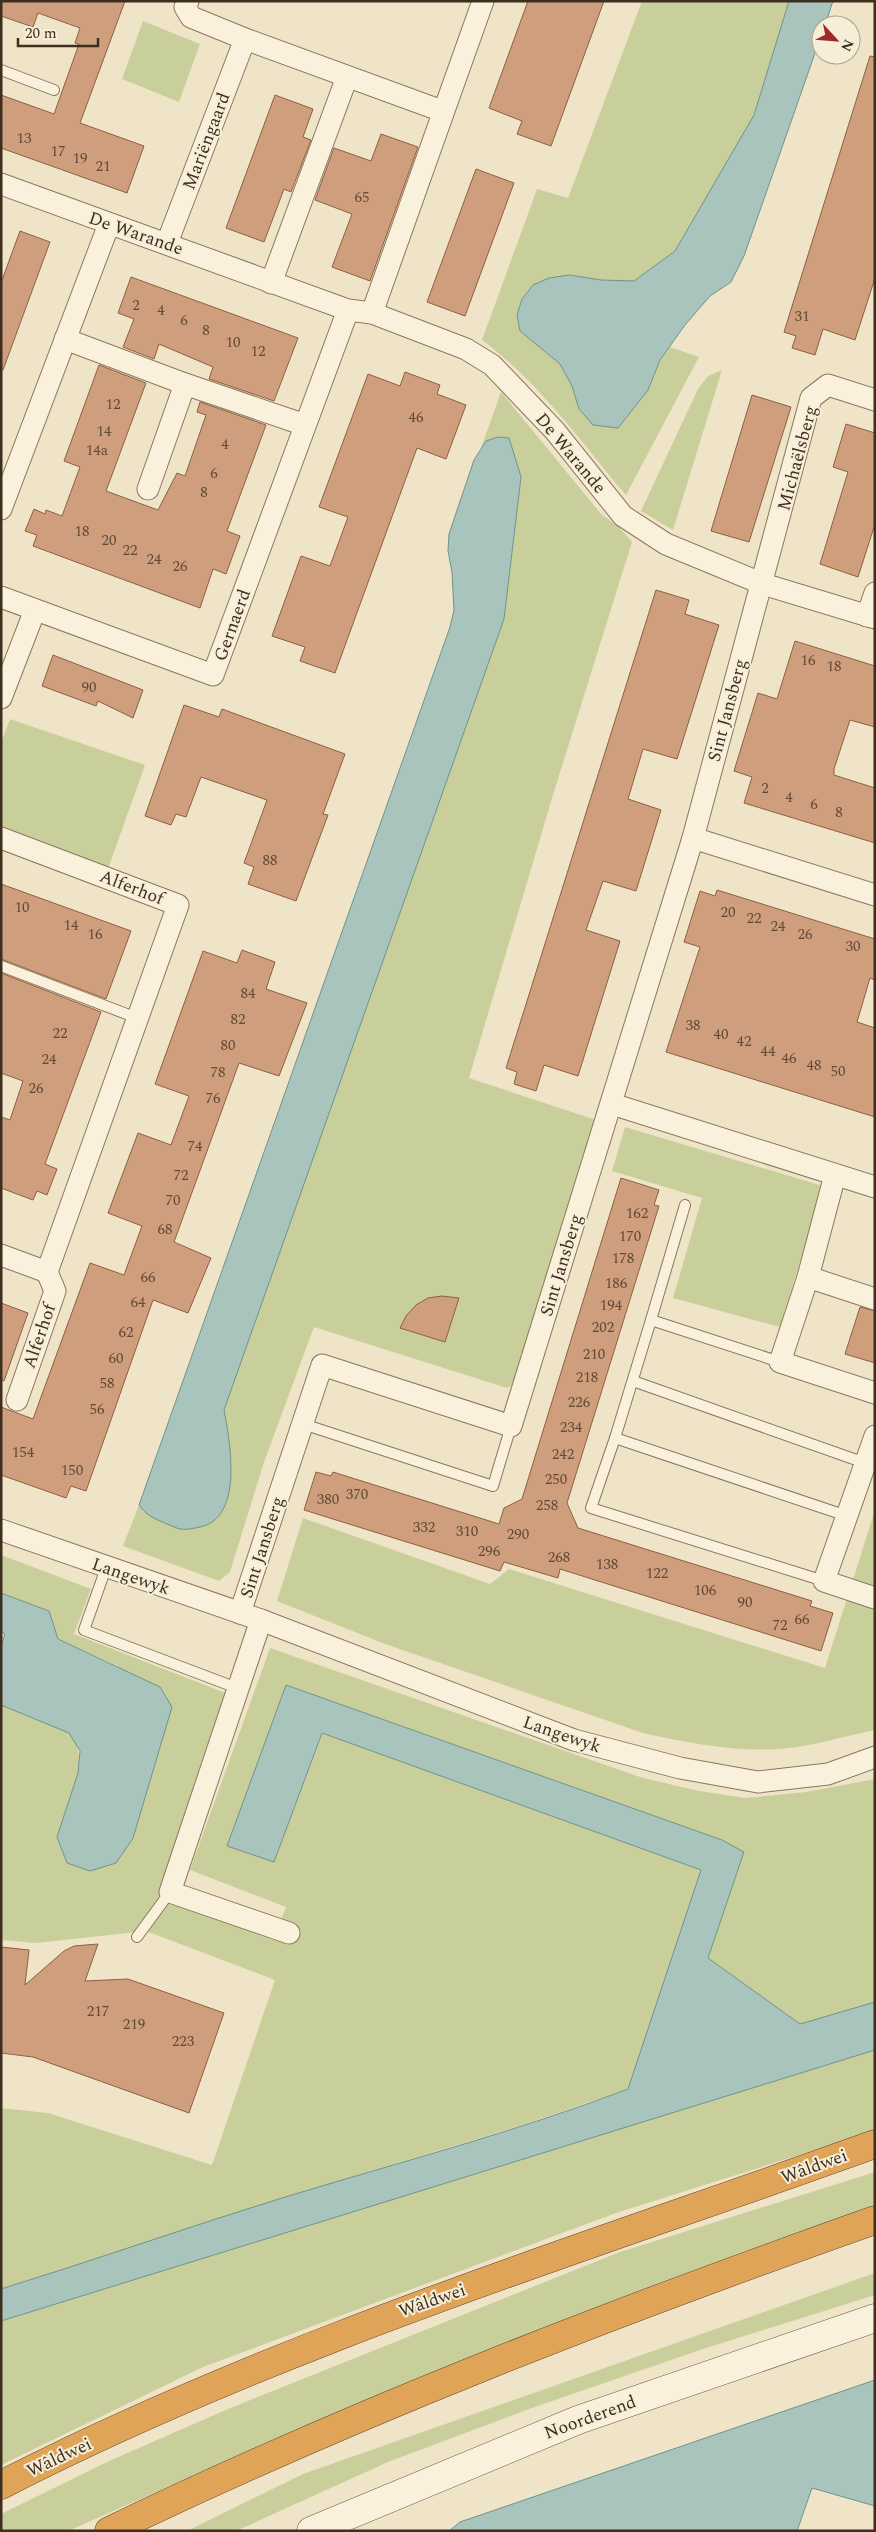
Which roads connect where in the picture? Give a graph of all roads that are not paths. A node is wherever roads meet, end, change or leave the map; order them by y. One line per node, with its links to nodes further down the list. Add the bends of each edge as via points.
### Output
1 (188, 1): 3 (street, via 186,7 191,17)
2 (483, 1): 7 (street)
3 (245, 40): 5 (street); 10 (street, Mariëngaard)
4 (1, 70): 6 (lane)
5 (347, 77): 7 (street); 11 (street)
6 (54, 90)
7 (442, 111): 13 (street)
8 (1, 184): 9 (street, De Warande)
9 (108, 224): 10 (street, De Warande); 14 (street)
10 (167, 244): 11 (street, De Warande)
11 (271, 283): 12 (street, De Warande)
12 (348, 310): 13 (street, De Warande); 17 (street, Gernaerd)
13 (372, 313): 20 (street, De Warande, via 466,349 492,364 555,431 623,516 666,544)
14 (65, 340): 15 (street); 19 (street)
15 (185, 384): 17 (street); 18 (street)
16 (875, 400): 20 (street, Michaëlsberg, via 828,385 811,398)
17 (305, 425): 23 (street, Gernaerd, via 213,675)
18 (148, 489)
19 (1, 509)
20 (763, 584): 24 (street, De Warande); 27 (street, Sint Jansberg)
21 (875, 593): 24 (street)
22 (1, 597): 23 (street, Gernaerd)
23 (35, 610): 25 (street)
24 (871, 617)
25 (1, 698)
26 (1, 838): 30 (street, Alferhof, via 178,905)
27 (693, 838): 28 (street); 31 (street, Sint Jansberg)
28 (875, 895)
29 (1, 966): 30 (lane)
30 (137, 1018): 36 (street, Alferhof)
31 (612, 1104): 32 (street); 45 (street, Sint Jansberg)
32 (835, 1175): 33 (street); 37 (street)
33 (875, 1187)
34 (685, 1206): 39 (lane)
35 (1, 1255): 36 (street)
36 (47, 1272): 43 (street, Alferhof, via 55,1292)
37 (808, 1276): 38 (street); 40 (street)
38 (875, 1299)
39 (651, 1320): 40 (lane); 41 (lane)
40 (780, 1362): 42 (street)
41 (633, 1381): 47 (lane); 48 (lane)
42 (875, 1393)
43 (17, 1400)
44 (303, 1424): 45 (street, Sint Jansberg, via 322,1365); 45 (lane, Sint Jansberg, via 493,1486); 54 (street, Sint Jansberg)
45 (511, 1426)
46 (875, 1436): 48 (street)
47 (616, 1438): 49 (lane); 52 (lane, via 591,1508)
48 (865, 1463): 49 (street)
49 (847, 1516): 52 (street)
50 (1, 1530): 51 (street, Langewyk)
51 (106, 1568): 54 (street, Langewyk); 56 (lane, via 84,1630)
52 (824, 1581): 53 (street)
53 (875, 1598)
54 (240, 1613): 55 (street, Langewyk)
55 (261, 1620): 56 (street); 57 (street, Langewyk, via 574,1740 680,1768 758,1782 828,1774)
56 (237, 1688): 58 (street)
57 (875, 1757)
58 (170, 1892): 59 (street); 60 (lane)
59 (289, 1934)
60 (136, 1937)
61 (875, 2144): 64 (highway, Wâldwei, via 394,2314 219,2384)
62 (875, 2220): 66 (highway, via 678,2289 507,2356 340,2425)
63 (875, 2318): 65 (street, Noorderend, via 578,2420)
64 (1, 2485)
65 (345, 2524): 67 (street, Noorderend)
66 (109, 2531)
67 (311, 2531)

